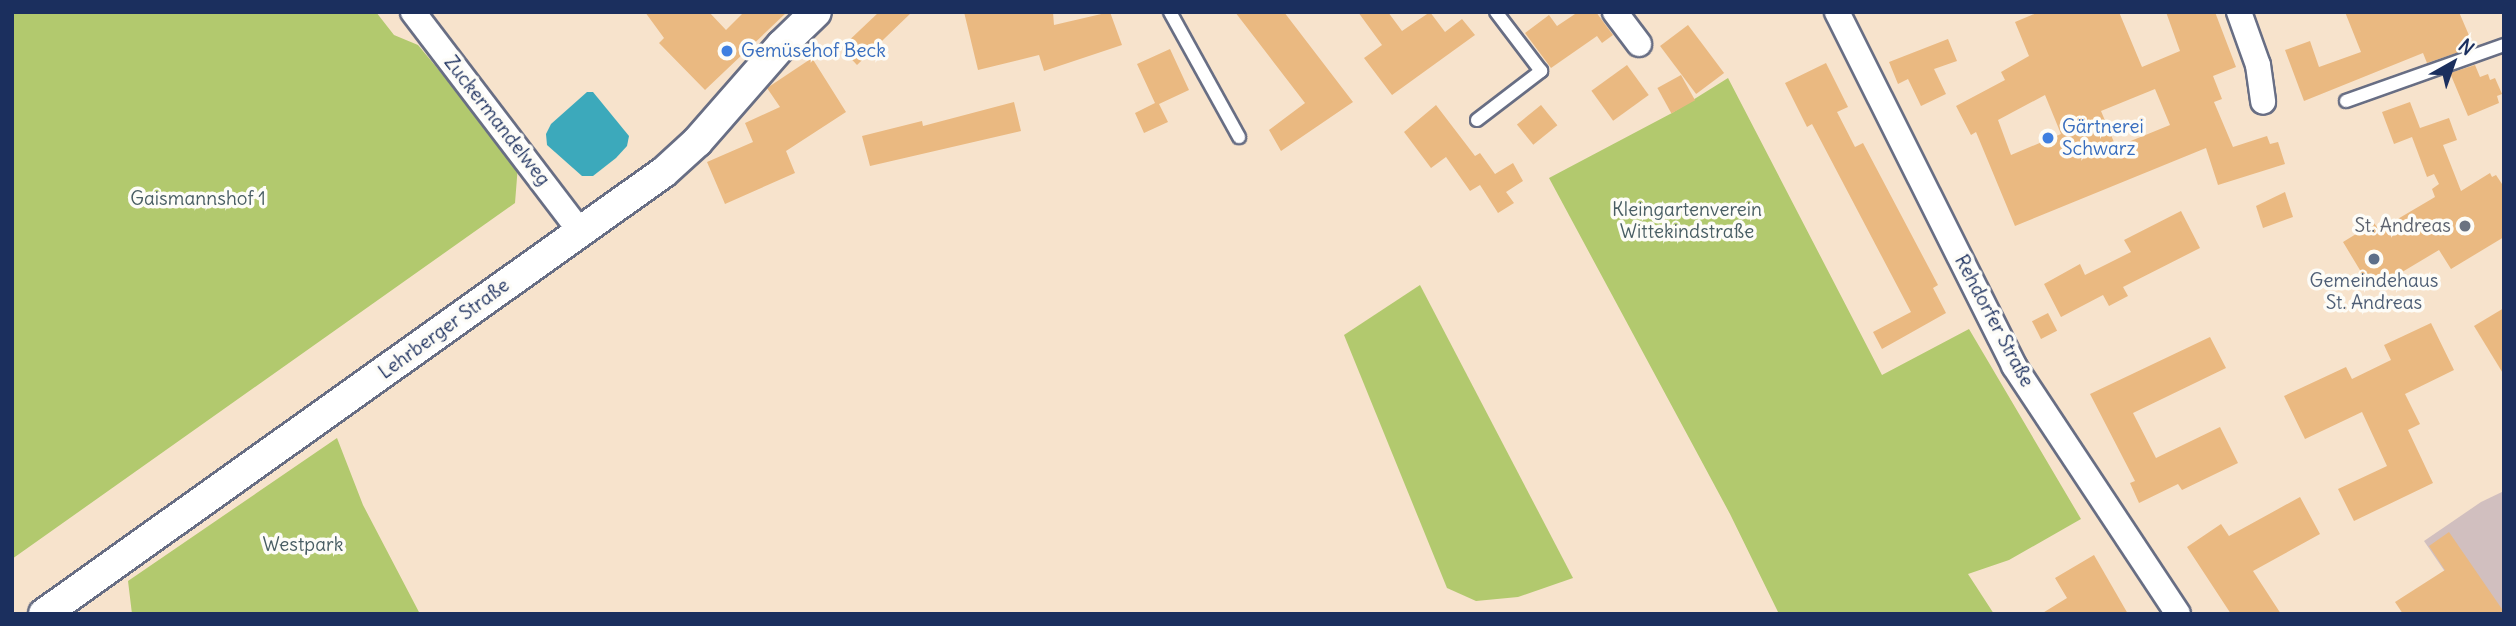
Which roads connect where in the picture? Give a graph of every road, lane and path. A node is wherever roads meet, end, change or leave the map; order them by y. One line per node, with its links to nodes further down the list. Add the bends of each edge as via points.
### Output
1 (413, 12): 14 (street, Zuckermandelweg)
2 (816, 12): 14 (street, Lehrberger Straße, via 689,151)
3 (1170, 12): 13 (lane)
4 (1496, 12): 12 (lane, via 1541,71)
5 (1615, 12): 8 (street)
6 (1837, 12): 16 (street, Rehdorfer Straße, via 2014,366)
7 (2239, 12): 11 (street, via 2258,65)
8 (1639, 44)
9 (2504, 45): 10 (lane)
10 (2346, 100)
11 (2263, 102)
12 (1477, 120)
13 (1239, 137)
14 (580, 231): 15 (street, Lehrberger Straße)
15 (44, 614)
16 (2178, 614)

